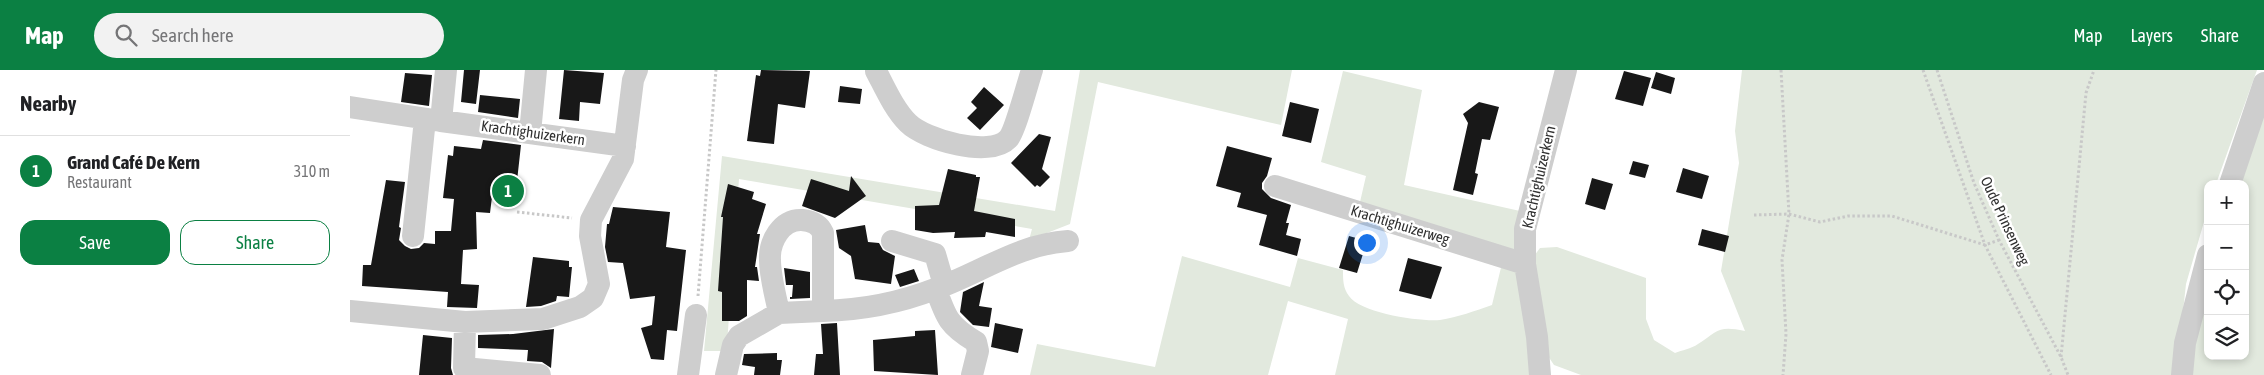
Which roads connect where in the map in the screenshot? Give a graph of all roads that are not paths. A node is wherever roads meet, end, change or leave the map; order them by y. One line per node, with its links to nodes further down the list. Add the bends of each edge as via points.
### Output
1 (446, 70): 9 (street)
2 (536, 70): 10 (street)
3 (637, 70): 11 (street)
4 (875, 70): 5 (street, via 908,124 934,139 996,147 1009,138)
5 (1032, 70)
6 (1566, 70): 17 (street, Krachtighuizerkern, via 1528,211)
7 (2264, 83): 12 (street)
8 (350, 107): 9 (street, Krachtighuizerkern)
9 (433, 120): 10 (street, Krachtighuizerkern); 14 (street)
10 (530, 133): 11 (street, Krachtighuizerkern)
11 (625, 146): 24 (street, via 623,159 590,220 600,284 593,298 580,307 543,319)
12 (2231, 180)
13 (1275, 186): 17 (street, Krachtighuizerweg)
14 (413, 236)
15 (892, 241): 19 (street, via 935,254)
16 (1068, 241): 19 (street, via 1043,244 1002,258)
17 (1525, 264): 29 (street, Krachtighuizerkern)
18 (2204, 270): 30 (street, via 2185,343)
19 (940, 287): 20 (street, via 877,306); 28 (street, via 946,316 959,332 976,342 978,350)
20 (823, 311): 22 (street); 22 (street, via 823,233 821,227 813,222 794,220 777,233 770,260)
21 (350, 312): 24 (street)
22 (779, 313): 27 (street, via 739,336 733,345)
23 (696, 315): 26 (street)
24 (465, 322): 25 (street, via 464,368)
25 (540, 375)
26 (688, 375)
27 (726, 375)
28 (972, 375)
29 (1540, 375)
30 (2182, 375)

